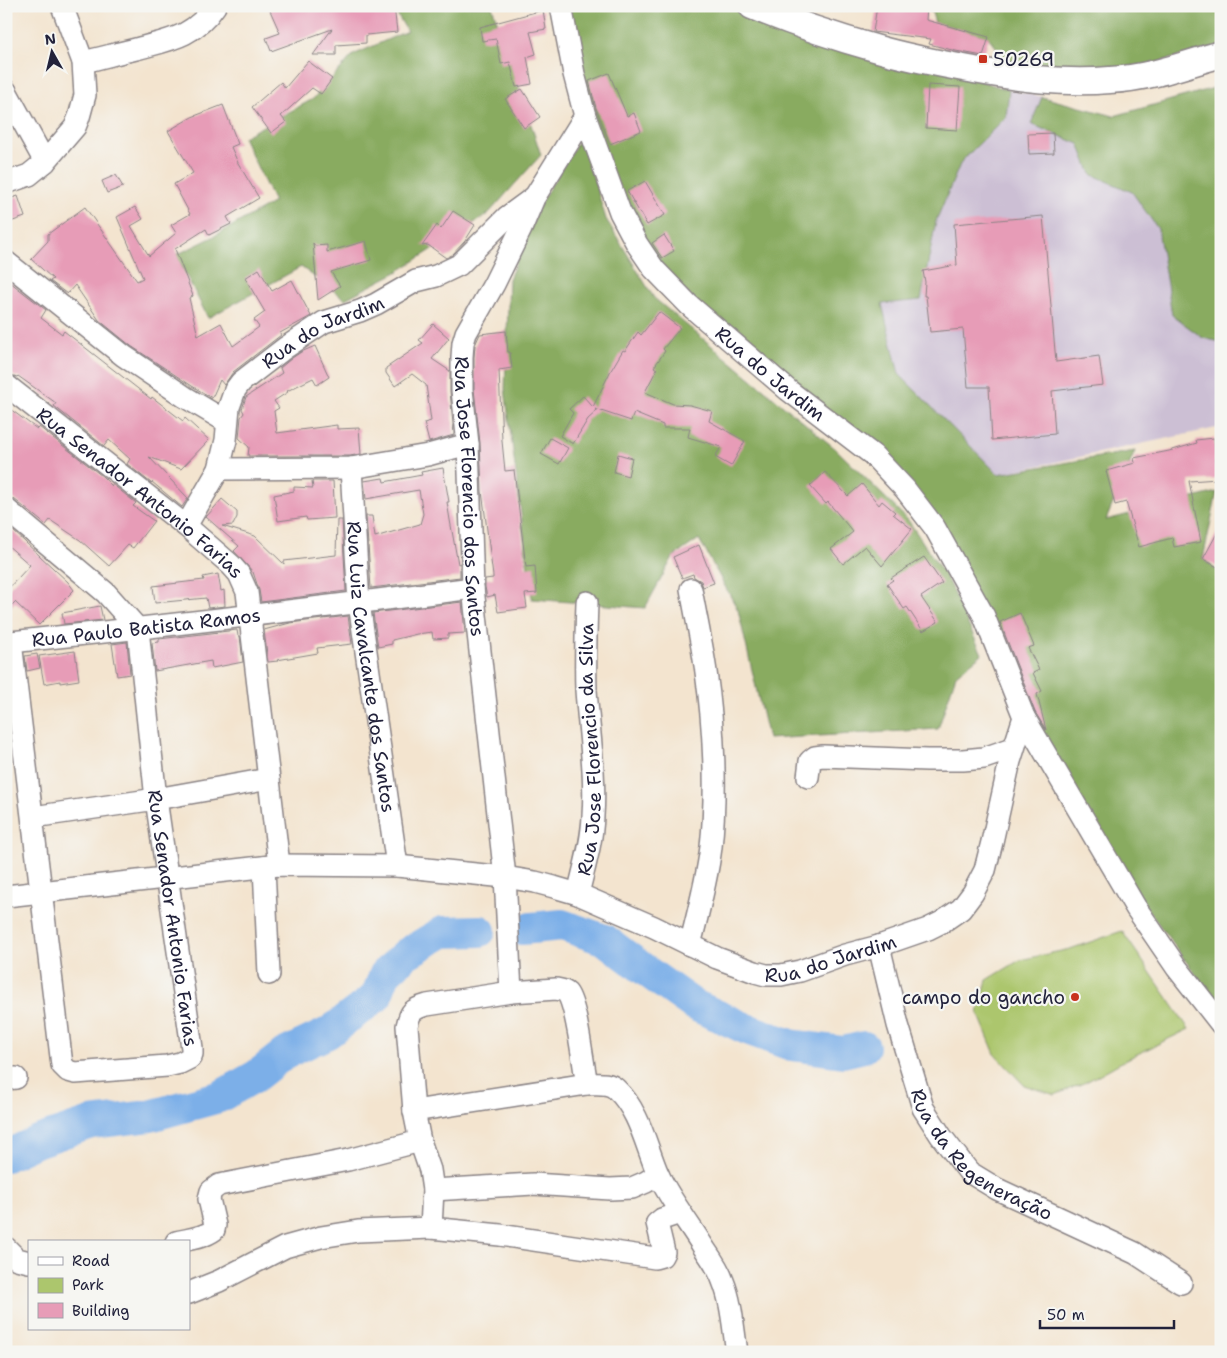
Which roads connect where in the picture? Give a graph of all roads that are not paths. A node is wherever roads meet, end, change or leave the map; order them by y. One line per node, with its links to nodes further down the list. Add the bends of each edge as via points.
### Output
1 (62, 6): 6 (street)
2 (215, 6): 6 (street, via 194,28 175,39)
3 (561, 6): 8 (street, Rua do Jardim)
4 (752, 6): 5 (street, via 879,50 994,73 1059,81 1111,80 1158,74)
5 (1221, 54)
6 (83, 62): 9 (street, via 85,95 79,117 75,127)
7 (6, 90): 9 (street)
8 (585, 116): 11 (street, Rua Jose Florencio dos Santos); 27 (street, Rua do Jardim, via 620,212 654,269 690,305 788,390 873,455 935,528 984,616)
9 (45, 162): 10 (street, via 28,175)
10 (6, 184)
11 (534, 198): 14 (street, Rua do Jardim, via 507,217 459,264 436,276 416,281 360,311 324,322 285,348 241,382 229,407); 15 (street, Rua Jose Florencio dos Santos, via 463,343 462,390)
12 (6, 262): 14 (street, via 124,356)
13 (6, 385): 19 (street, Rua Senador Antonio Farias)
14 (227, 422): 17 (street, Rua do Jardim)
15 (468, 444): 16 (street, via 428,455); 20 (street, Rua Jose Florencio dos Santos)
16 (351, 468): 17 (street); 23 (street, Rua Luiz Cavalcante dos Santos)
17 (220, 469): 19 (street, Rua do Jardim)
18 (6, 509): 25 (street, via 106,593)
19 (186, 526): 24 (street, Rua Senador Antonio Farias, via 239,574 247,592)
20 (472, 588): 23 (street, Rua Paulo Batista Ramos); 36 (street, Rua Jose Florencio dos Santos)
21 (691, 589): 40 (street, via 706,672 714,811 704,888)
22 (587, 602): 38 (street, Rua Jose Florencio da Silva, via 586,688 593,767 593,814 591,839)
23 (359, 603): 24 (street, Rua Paulo Batista Ramos); 34 (street, Rua Luiz Cavalcante dos Santos)
24 (249, 616): 25 (street, Rua Paulo Batista Ramos); 30 (street, Rua Senador Antonio Farias)
25 (138, 629): 26 (street, Rua Paulo Batista Ramos); 31 (street, Rua Senador Antonio Farias)
26 (8, 640): 32 (street, Rua Paulo Batista Ramos)
27 (1024, 717): 28 (street, Rua do Jardim); 44 (street, Rua do Jardim, via 1136,908)
28 (1013, 748): 29 (street, via 984,758 963,760 815,757 810,761); 41 (street, Rua do Jardim, via 985,870 973,893 961,909 942,922)
29 (808, 777)
30 (269, 779): 31 (street); 33 (street, Rua Senador Antonio Farias)
31 (156, 799): 32 (street); 35 (street, Rua Senador Antonio Farias)
32 (32, 817): 37 (street, Rua Paulo Batista Ramos)
33 (271, 866): 34 (street, Rua do Jardim); 35 (street, Rua do Jardim); 42 (street, Rua Senador Antonio Farias)
34 (397, 866): 36 (street, Rua do Jardim)
35 (167, 878): 37 (street, Rua do Jardim); 45 (street, Rua Senador Antonio Farias, via 192,1048 190,1058 167,1066 71,1072 62,1065)
36 (505, 878): 38 (street, Rua do Jardim, via 535,882); 43 (street, Rua Jose Florencio dos Santos)
37 (41, 892): 39 (street, Rua do Jardim); 45 (street, Rua Paulo Batista Ramos)
38 (578, 894): 40 (street, Rua do Jardim)
39 (6, 896)
40 (690, 944): 41 (street, Rua do Jardim, via 755,972 781,976)
41 (878, 946): 56 (street, Rua da Regeneração, via 923,1108 969,1172 996,1189 1134,1253)
42 (269, 974)
43 (511, 992): 46 (street, via 556,989 567,993 574,1011); 47 (street, via 427,1005 410,1014 407,1026)
44 (1221, 1024)
45 (60, 1050)
46 (587, 1084): 47 (street); 49 (street, via 611,1085 626,1100 637,1119)
47 (414, 1110): 48 (street)
48 (420, 1141): 50 (street); 53 (street, via 348,1160 219,1185 211,1190 214,1230)
49 (658, 1174): 50 (street, via 632,1188 533,1184); 51 (street)
50 (433, 1190): 52 (street)
51 (680, 1213): 52 (street, via 657,1223 664,1252 655,1258); 58 (street, via 723,1280)
52 (430, 1228): 57 (street, via 358,1231 321,1237 285,1248)
53 (185, 1240)
54 (6, 1248): 55 (street, via 17,1258)
55 (28, 1262)
56 (1181, 1283)
57 (190, 1293)
58 (737, 1352)

